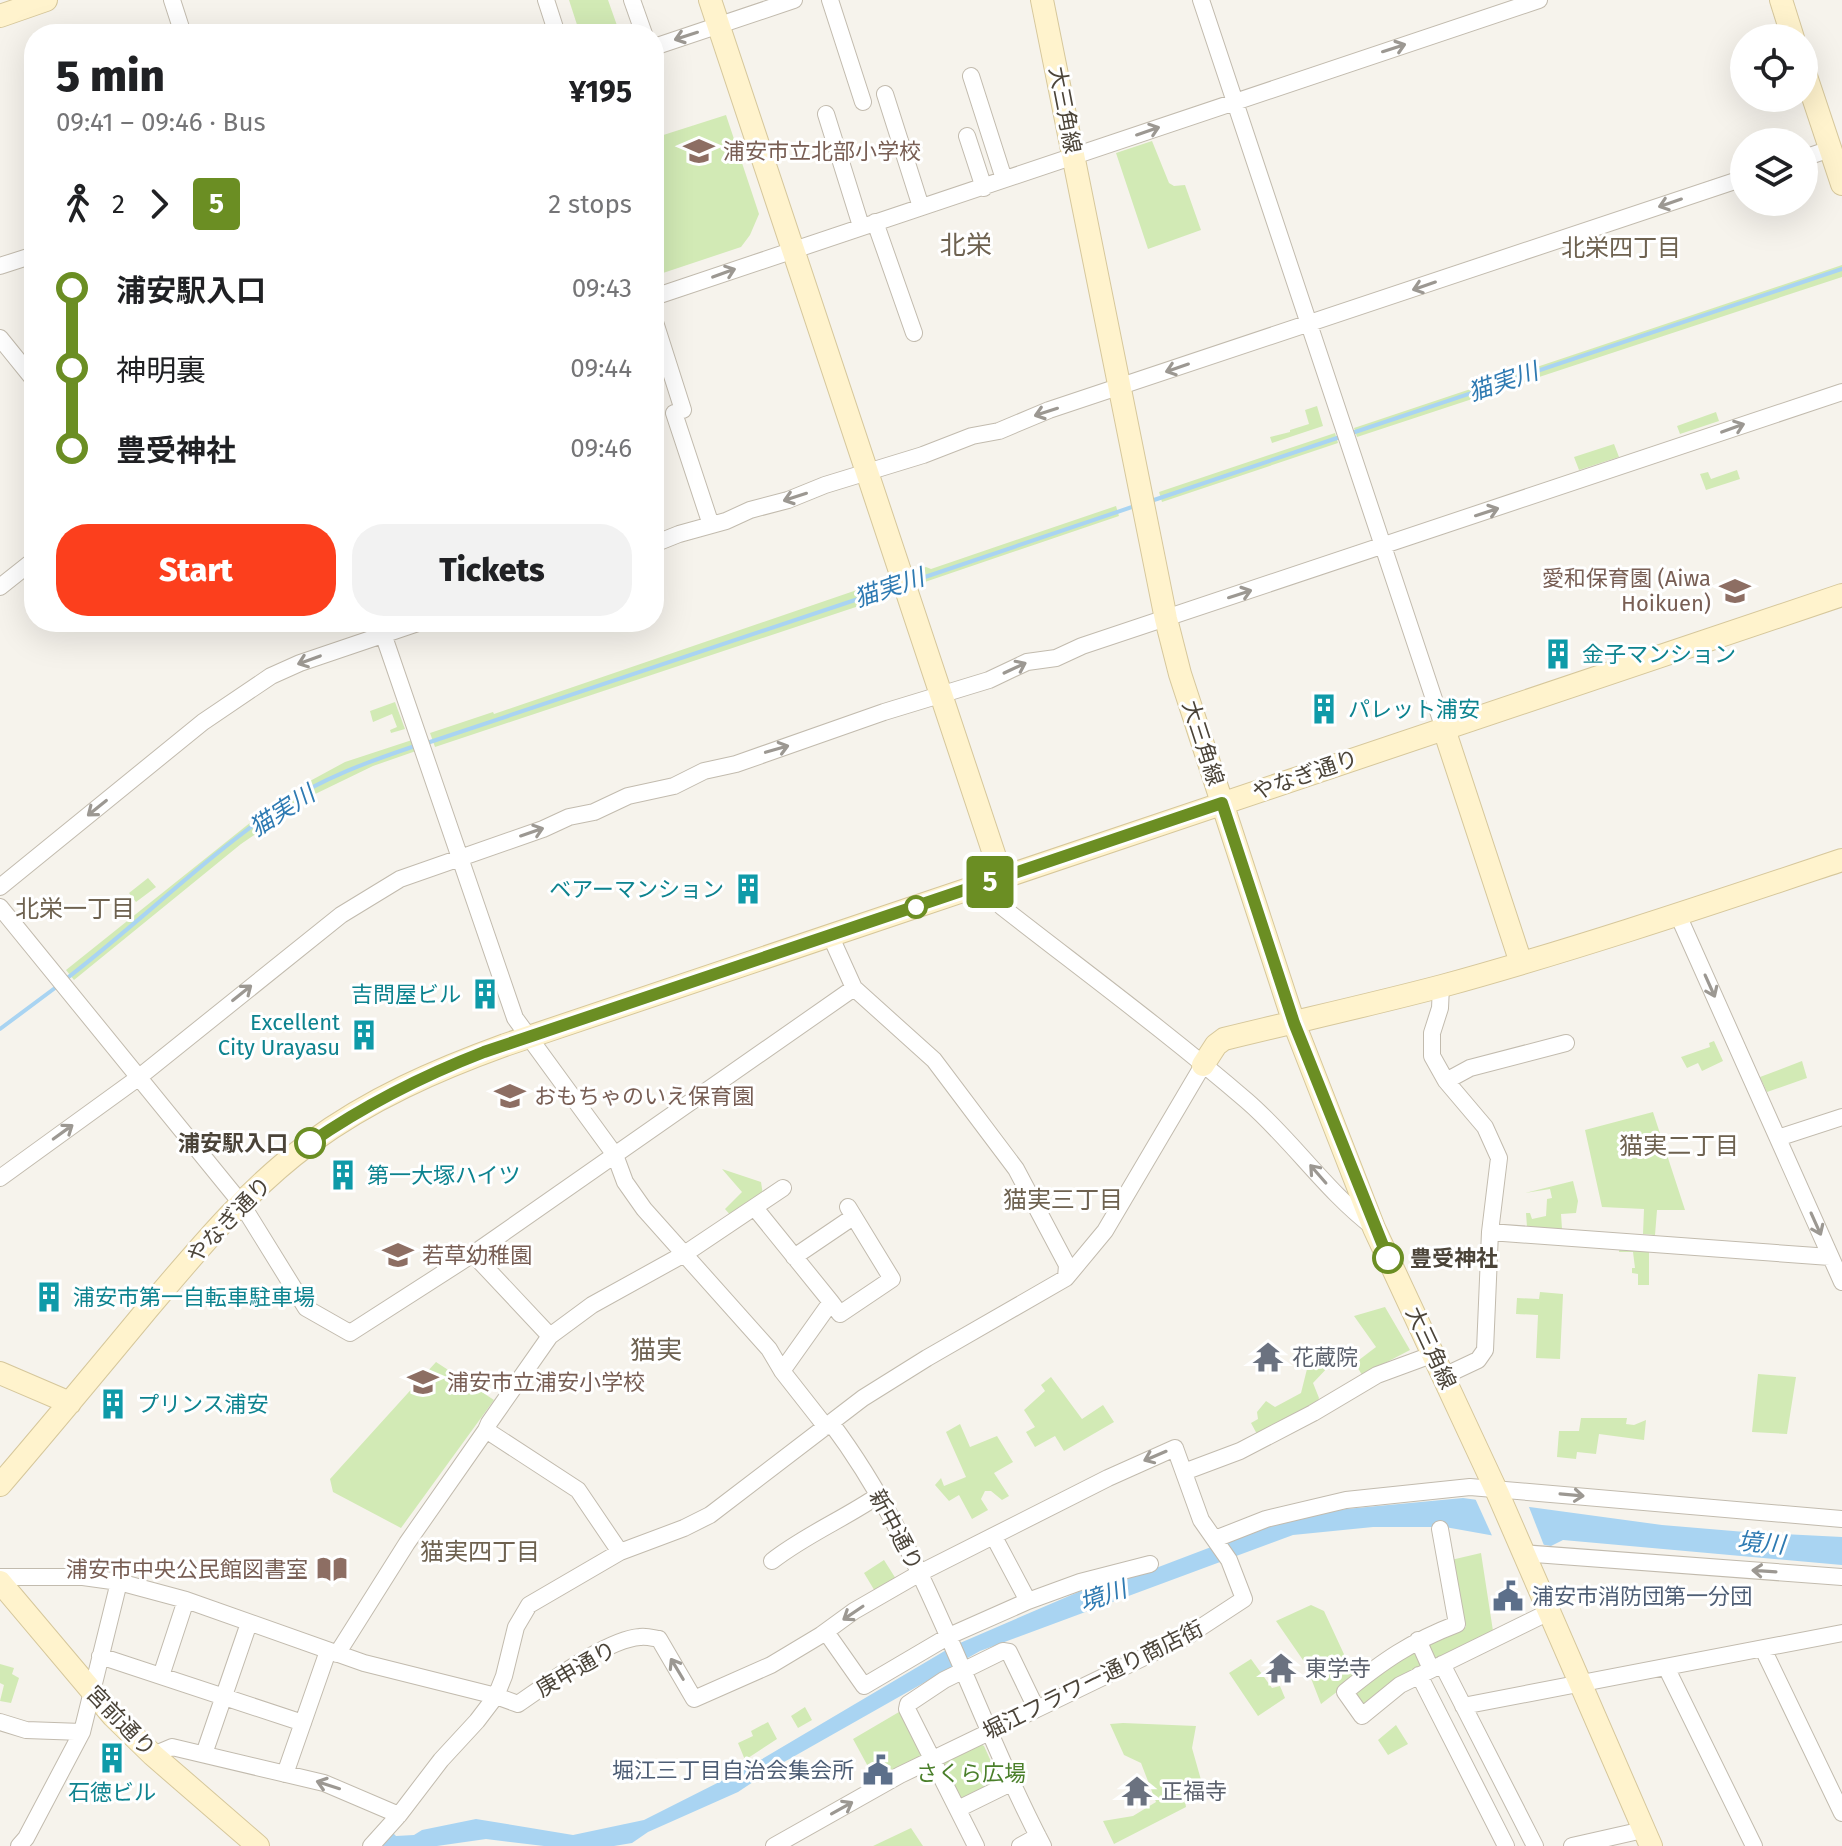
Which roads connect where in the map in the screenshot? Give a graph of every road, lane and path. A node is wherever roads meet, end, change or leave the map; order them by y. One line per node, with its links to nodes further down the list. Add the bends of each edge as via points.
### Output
1 (46, 0): 12 (street)
2 (172, 0): 13 (street)
3 (546, 0): 14 (street)
4 (632, 0): 15 (street)
5 (710, 0): 17 (street)
6 (794, 0): 17 (street)
7 (830, 0): 21 (street)
8 (1042, 0): 27 (street, 大三角線)
9 (1201, 0): 22 (street)
10 (1539, 0): 22 (street, one-way to 10)
11 (1781, 0): 16 (street)
12 (0, 16)
13 (180, 24)
14 (554, 24)
15 (640, 24)
16 (1789, 24)
17 (718, 25): 18 (street, one-way to 18); 34 (street)
18 (664, 44)
19 (971, 76): 28 (street)
20 (885, 94): 32 (street)
21 (863, 102)
22 (1234, 102): 27 (street, one-way to 22); 39 (street)
23 (1818, 104): 26 (street)
24 (826, 114): 33 (street)
25 (967, 136): 31 (street)
26 (1836, 147): 30 (street)
27 (1074, 156): 28 (street); 44 (street, 大三角線)
28 (1004, 179): 31 (street)
29 (1730, 183): 39 (street, one-way to 39)
30 (1842, 184)
31 (984, 188): 32 (street)
32 (921, 207): 33 (street)
33 (868, 224): 34 (street); 40 (street)
34 (794, 249): 38 (street, one-way to 34); 46 (street)
35 (24, 258): 36 (street)
36 (2, 266): 37 (street)
37 (0, 282)
38 (664, 294)
39 (1308, 325): 44 (street, one-way to 44); 49 (street)
40 (914, 333)
41 (0, 338): 43 (street)
42 (664, 356): 47 (street)
43 (24, 368)
44 (1120, 387): 46 (street, one-way to 46); 53 (street, 大三角線)
45 (1842, 392): 49 (street, one-way to 45)
46 (868, 472): 47 (street, one-way to 47); 56 (street)
47 (711, 525): 48 (street)
48 (664, 541)
49 (1383, 547): 53 (street, one-way to 49); 57 (street)
50 (24, 568): 51 (street)
51 (0, 587)
52 (1842, 595): 57 (street, やなぎ通り)
53 (1166, 619): 56 (street, one-way to 53); 58 (street, 大三角線)
54 (372, 632): 62 (street, one-way to 62, via 300,663 203,722)
55 (382, 632): 59 (street, 新中通り)
56 (942, 694): 59 (street, one-way to 56); 61 (street)
57 (1444, 729): 58 (street, やなぎ通り); 66 (street)
58 (1222, 803): 61 (street, やなぎ通り); 69 (street, 大三角線)
59 (458, 857): 70 (street, 新中通り, via 515,1018); 73 (street, one-way to 59, via 341,915 400,879)
60 (1842, 860): 64 (street)
61 (998, 879): 65 (street, やなぎ通り); 72 (street, via 1002,907)
62 (0, 887)
63 (0, 907): 73 (street)
64 (1678, 915): 66 (street); 76 (street, one-way to 76)
65 (830, 935): 68 (street); 70 (street, やなぎ通り)
66 (1521, 963): 67 (street)
67 (1441, 986): 69 (street); 74 (street, via 1432,1056)
68 (854, 988): 77 (street); 88 (street, via 934,1060 1016,1169 1067,1265)
69 (1294, 1023): 72 (street, via 1224,1039); 82 (street, 大三角線)
70 (529, 1037): 77 (street, 新中通り); 80 (street, やなぎ通り, via 373,1102 310,1143)
71 (1566, 1043): 74 (street, via 1470,1068)
72 (1203, 1065): 82 (street, one-way to 72, via 1350,1209 1287,1138); 88 (street, via 1105,1231)
73 (138, 1078): 78 (street, one-way to 73); 80 (street)
74 (1446, 1081): 83 (street, via 1479,1119 1499,1158)
75 (1842, 1117): 76 (street)
76 (1778, 1138): 87 (street, one-way to 87)
77 (615, 1155): 84 (street, 新中通り, via 644,1209); 85 (street)
78 (0, 1178)
79 (783, 1188): 81 (street)
80 (241, 1203): 85 (street, via 306,1308 350,1333); 96 (street, やなぎ通り)
81 (755, 1208): 84 (street); 86 (street)
82 (1374, 1228): 92 (street, 大三角線)
83 (1490, 1232): 87 (street); 95 (street, via 1485,1350 1478,1360)
84 (686, 1253): 91 (street, via 592,1305); 93 (street, 新中通り)
85 (473, 1254): 91 (street)
86 (794, 1257): 90 (street); 90 (street, via 850,1212 892,1279 840,1314)
87 (1830, 1257): 89 (street)
88 (1066, 1278): 97 (street, via 927,1358)
89 (1842, 1282)
90 (831, 1302): 93 (street)
91 (550, 1336): 98 (street)
92 (1434, 1354): 95 (street, 大三角線); 99 (street, via 1377,1375 1240,1451)
93 (782, 1371): 97 (street, 新中通り)
94 (0, 1373): 96 (street)
95 (1444, 1376): 101 (street, 大三角線)
96 (70, 1403): 100 (street, やなぎ通り)
97 (829, 1425): 102 (street, 新中通り); 108 (street, via 710,1515)
98 (486, 1430): 108 (street, via 578,1490); 124 (street)
99 (1184, 1472): 105 (street, one-way to 105, via 1175,1448); 106 (street)
100 (0, 1485)
101 (1496, 1491): 103 (street, one-way to 103); 106 (street, via 1432,1490 1346,1500); 107 (street, 大三角線)
102 (879, 1495): 109 (street); 111 (street, 新中通り)
103 (1842, 1519)
104 (1440, 1529): 122 (street, via 1457,1624)
105 (994, 1537): 111 (street); 116 (street)
106 (1213, 1537): 135 (street, 堀江フラワー通り商店街, via 1229,1560 1244,1599 1186,1637)
107 (1520, 1549): 112 (street, one-way to 107); 117 (street, 大三角線)
108 (620, 1552): 132 (street, via 529,1605 516,1627)
109 (772, 1561)
110 (1150, 1564): 116 (street)
111 (920, 1573): 119 (street, one-way to 119); 121 (street, 新中通り)
112 (1842, 1577)
113 (0, 1580): 114 (street, via 83,1577); 131 (street, 宮前通り)
114 (119, 1582): 115 (street); 125 (street)
115 (186, 1600): 118 (street); 129 (street)
116 (1028, 1601): 121 (street)
117 (1549, 1612): 128 (street); 130 (street, 大三角線)
118 (249, 1623): 124 (street); 133 (street)
119 (826, 1632): 121 (street, via 864,1686); 132 (street, 庚申通り, one-way to 132, via 771,1665 694,1699 659,1639 639,1637 561,1674 518,1704)
120 (1842, 1633): 123 (street)
121 (950, 1639): 127 (street, 新中通り)
122 (1418, 1640): 128 (street); 128 (street, via 1345,1692 1362,1716 1388,1693)
123 (1763, 1649): 126 (street); 146 (street)
124 (332, 1652): 132 (street); 137 (street)
125 (100, 1656): 129 (street); 131 (street)
126 (1666, 1667): 130 (street); 159 (street)
127 (962, 1668): 135 (street, via 1009,1652); 138 (street); 142 (street, via 908,1704)
128 (1431, 1669): 134 (street); 156 (street)
129 (161, 1676): 133 (street)
130 (1579, 1683): 134 (street); 148 (street, 大三角線)
131 (92, 1693): 139 (street); 141 (street, 宮前通り)
132 (496, 1696): 147 (street)
133 (224, 1697): 137 (street); 140 (street)
134 (1463, 1706): 157 (street)
135 (1036, 1708): 138 (street, 堀江フラワー通り商店街)
136 (0, 1722): 139 (street, via 26,1730)
137 (303, 1723): 143 (street)
138 (990, 1730): 142 (street, 堀江フラワー通り商店街); 144 (street)
139 (82, 1732): 150 (street)
140 (204, 1754): 141 (street, via 172,1747); 143 (street)
141 (153, 1755): 151 (street, 宮前通り)
142 (933, 1758): 145 (street); 153 (street, 堀江フラワー通り商店街, one-way to 142)
143 (285, 1774): 147 (street, one-way to 143, via 324,1783)
144 (1013, 1782): 145 (street); 149 (street)
145 (958, 1809): 154 (street)
146 (1842, 1813)
147 (399, 1815): 152 (street)
148 (1647, 1838): 158 (street)
149 (1040, 1841): 155 (street)
150 (19, 1846)
151 (258, 1846)
152 (371, 1846)
153 (774, 1846)
154 (976, 1846)
155 (1020, 1846)
156 (1506, 1846)
157 (1535, 1846)
158 (1572, 1846)
159 (1754, 1846)

